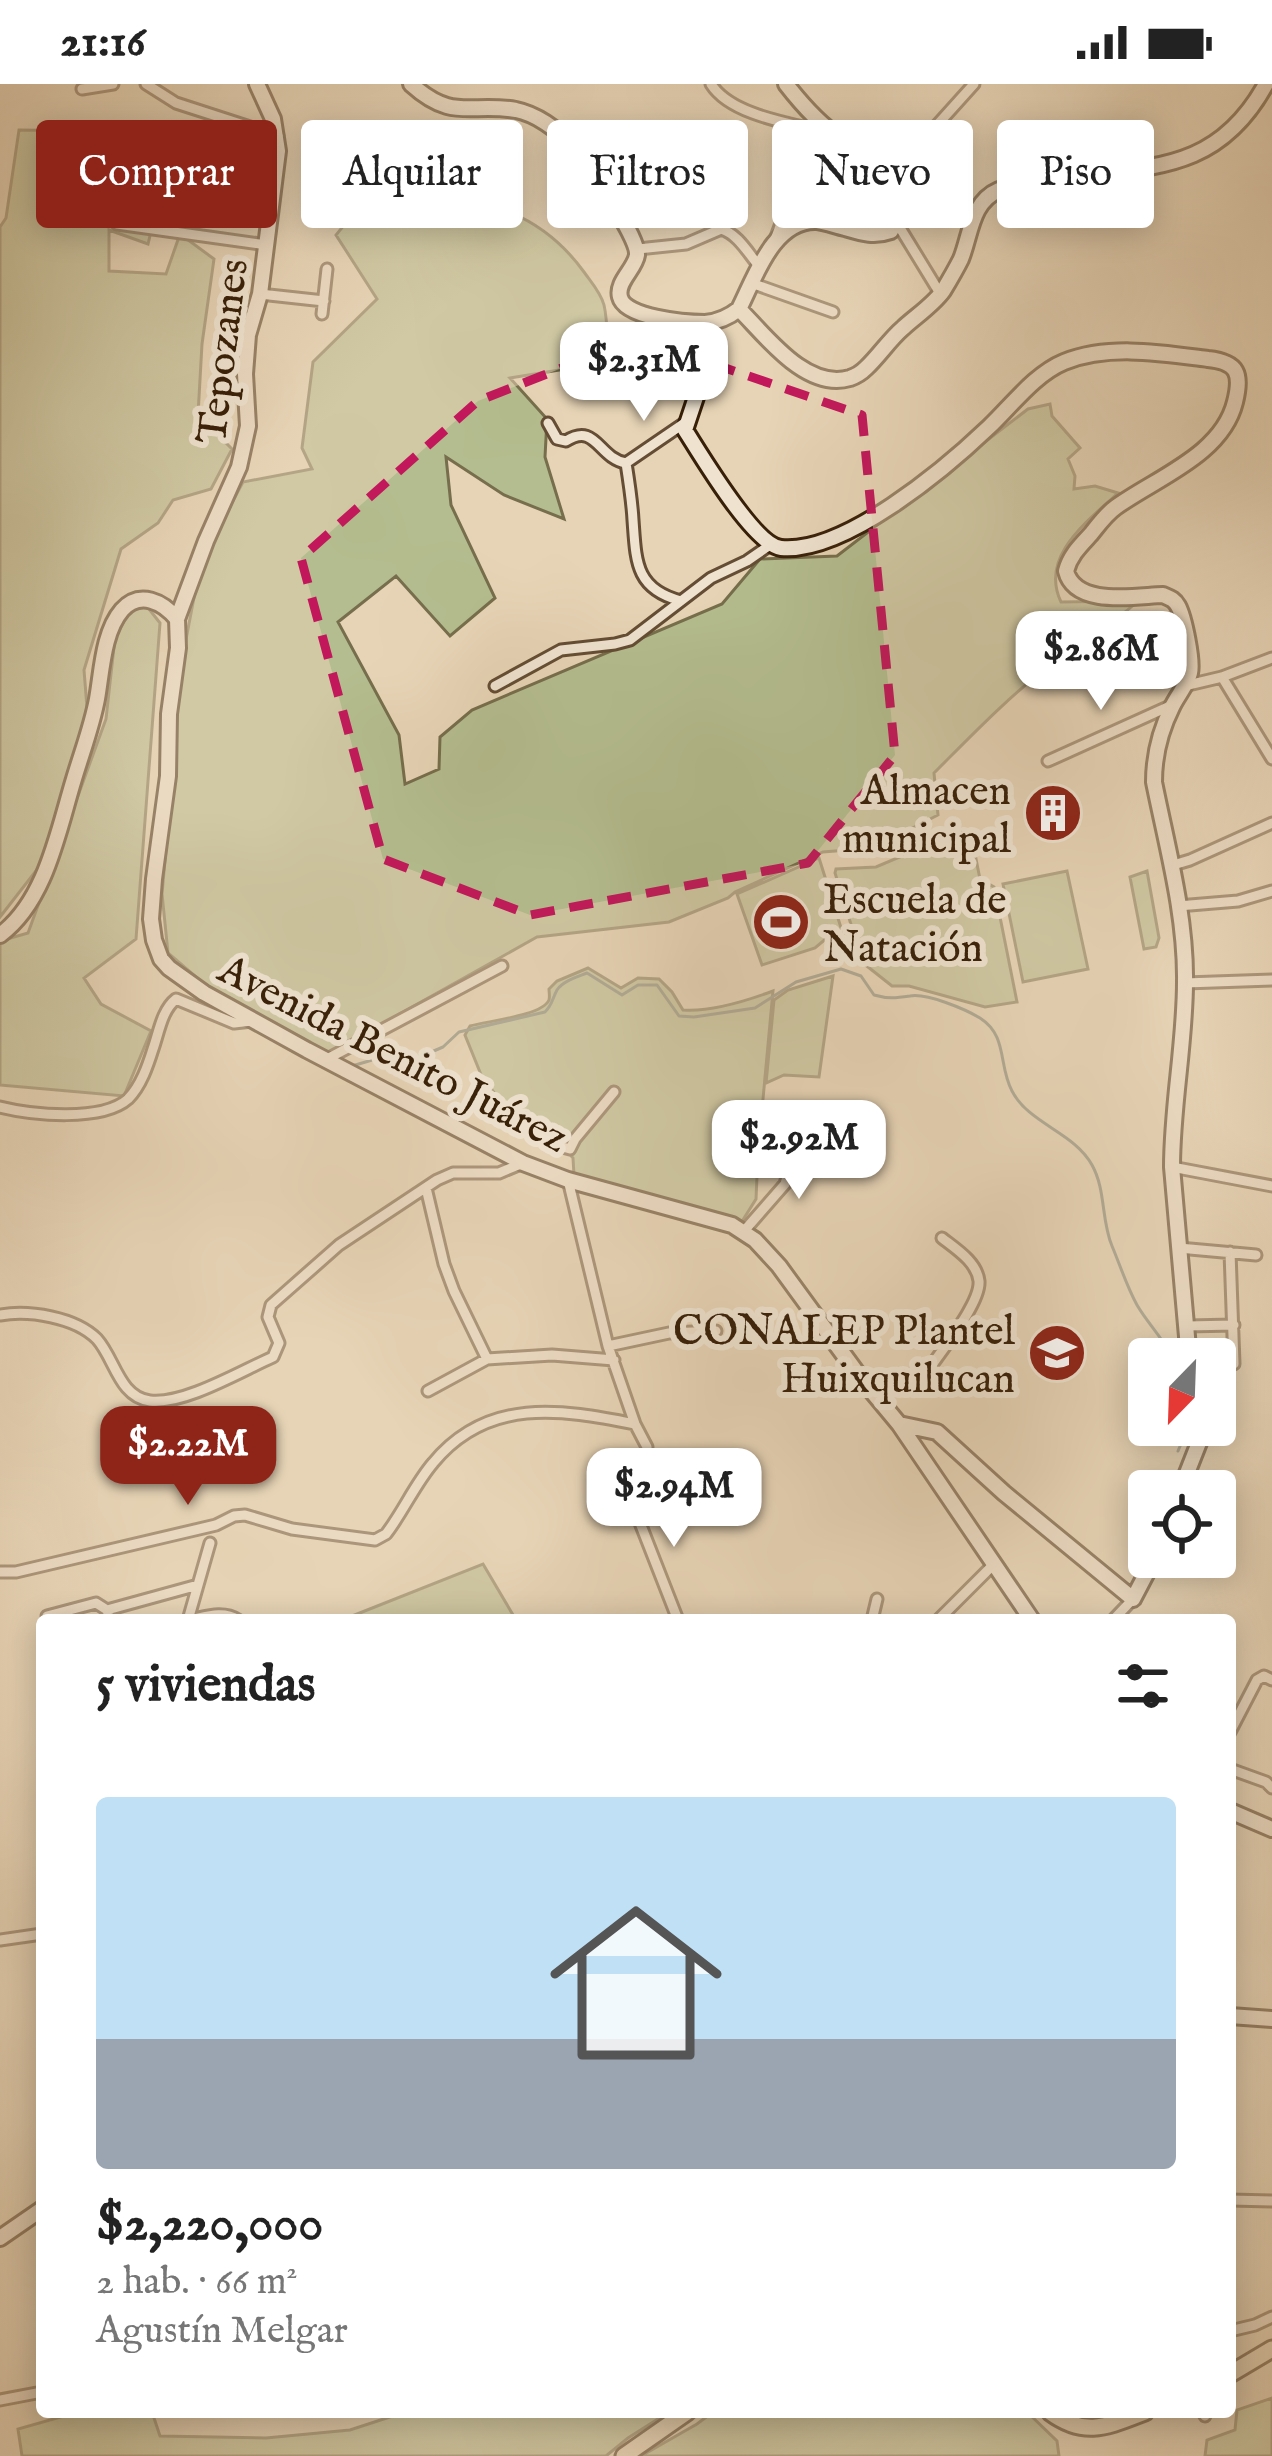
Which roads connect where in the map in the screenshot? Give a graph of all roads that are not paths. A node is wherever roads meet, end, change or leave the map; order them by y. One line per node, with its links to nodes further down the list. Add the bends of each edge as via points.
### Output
1 (112, 84): 9 (street)
2 (146, 84): 13 (street, via 176,104)
3 (256, 84): 13 (main road, Tepozanes)
4 (411, 84): 22 (main road, via 456,110 516,110 554,129 586,164)
5 (711, 84): 10 (street, via 728,103)
6 (786, 84): 11 (main road)
7 (974, 84): 12 (street)
8 (1267, 84): 27 (main road, via 1223,139 1196,155 998,190 973,216)
9 (82, 89)
10 (775, 120)
11 (821, 120)
12 (942, 120)
13 (278, 136): 21 (main road, Tepozanes)
14 (146, 228): 21 (street)
15 (780, 228): 20 (street)
16 (796, 228): 20 (main road)
17 (845, 228): 18 (main road, via 875,236)
18 (894, 228)
19 (900, 228): 27 (street)
20 (775, 242): 23 (main road)
21 (267, 245): 26 (main road, Tepozanes)
22 (638, 249): 23 (street, via 686,244 721,229); 32 (main road, via 619,289 626,306)
23 (759, 266): 25 (main road)
24 (327, 269): 28 (street)
25 (751, 284): 29 (main road); 30 (street)
26 (260, 294): 28 (street); 38 (main road, Tepozanes, via 244,374 244,452)
27 (941, 295): 29 (main road, via 845,379 795,363)
28 (324, 301): 31 (street)
29 (739, 309): 32 (main road)
30 (833, 312)
31 (322, 314)
32 (704, 323): 33 (main road, via 700,385)
33 (686, 422): 35 (street); 36 (main road, via 693,443)
34 (548, 424): 35 (street, via 557,439 584,434)
35 (626, 463): 37 (street, via 636,560 658,594)
36 (770, 545): 37 (street); 42 (main road, via 815,545 888,509 1069,360 1144,352 1226,362 1239,381 1227,424 1198,454 1111,510 1066,571 1082,592 1173,600 1191,667)
37 (681, 601): 41 (street, via 630,640 561,650)
38 (177, 619): 50 (main road, via 145,600 118,616 51,855 25,910); 54 (main road, Avenida Benito Juárez, via 152,930 169,968)
39 (1272, 658): 40 (street)
40 (1222, 677): 42 (street); 44 (street)
41 (495, 686)
42 (1184, 686): 43 (main road)
43 (1172, 705): 45 (street); 47 (main road, via 1154,760)
44 (1272, 759)
45 (1048, 761)
46 (1272, 823): 47 (street)
47 (1170, 866): 49 (main road)
48 (1272, 891): 49 (street)
49 (1178, 906): 53 (main road)
50 (0, 935)
51 (502, 966): 55 (street)
52 (1272, 980): 53 (street)
53 (1185, 983): 61 (main road)
54 (252, 1021): 55 (main road, Avenida Benito Juárez); 57 (street, via 234,1023 176,999 148,1066 117,1106 89,1114)
55 (331, 1057): 60 (main road, Avenida Benito Juárez)
56 (614, 1092): 58 (street, via 570,1149)
57 (0, 1107)
58 (541, 1138)
59 (797, 1141): 65 (street, via 785,1184)
60 (523, 1162): 62 (main road, Avenida Benito Juárez); 64 (street, via 499,1173 453,1173)
61 (1172, 1167): 63 (street); 67 (main road)
62 (568, 1180): 65 (main road, Avenida Benito Juárez); 76 (street)
63 (1272, 1186)
64 (426, 1188): 70 (street, via 339,1244 274,1300 273,1358 167,1400 133,1394 93,1335 42,1315); 77 (street, via 449,1277)
65 (744, 1231): 79 (main road)
66 (942, 1238): 79 (street, via 977,1274 974,1301 923,1372)
67 (1179, 1248): 68 (street); 72 (main road)
68 (1230, 1252): 69 (street); 71 (street)
69 (1256, 1255)
70 (0, 1316)
71 (1234, 1325): 72 (street); 75 (street)
72 (1186, 1327): 74 (main road)
73 (716, 1331): 76 (street)
74 (1187, 1338)
75 (1234, 1338)
76 (608, 1346): 78 (street)
77 (488, 1359): 78 (street); 80 (street)
78 (614, 1360): 81 (street)
79 (860, 1377): 82 (main road)
80 (428, 1391)
81 (634, 1424): 85 (street, via 567,1411 495,1417 433,1463 400,1516 374,1540 245,1515); 94 (street, via 646,1460 626,1487)
82 (899, 1424): 84 (main road); 89 (main road, via 946,1438)
83 (210, 1543): 87 (street)
84 (994, 1564): 96 (street); 97 (main road)
85 (0, 1572)
86 (1144, 1578): 89 (main road)
87 (198, 1585): 92 (street); 93 (street)
88 (878, 1599): 95 (street)
89 (1132, 1599): 98 (street)
90 (55, 1614): 91 (street, via 96,1604)
91 (107, 1614)
92 (111, 1614)
93 (190, 1614)
94 (676, 1614)
95 (874, 1614)
96 (944, 1614)
97 (1028, 1614)
98 (1118, 1614)
99 (1266, 1679): 100 (street)
100 (1236, 1723)
101 (1236, 1771): 102 (street)
102 (1270, 1780)
103 (1236, 1813): 104 (main road)
104 (1272, 1829)
105 (36, 1935): 106 (street)
106 (0, 1940)
107 (1236, 2016): 108 (main road)
108 (1272, 2019)
109 (1236, 2200): 110 (street)
110 (1272, 2200)
111 (36, 2214): 112 (main road)
112 (0, 2238)
113 (1272, 2317): 114 (street)
114 (1236, 2329)
115 (1272, 2349): 116 (main road)
116 (1236, 2370)
117 (36, 2393): 118 (street)
118 (0, 2400)
119 (678, 2418): 122 (main road)
120 (1058, 2418): 121 (main road, via 1088,2428)
121 (1128, 2418)
122 (623, 2456)

